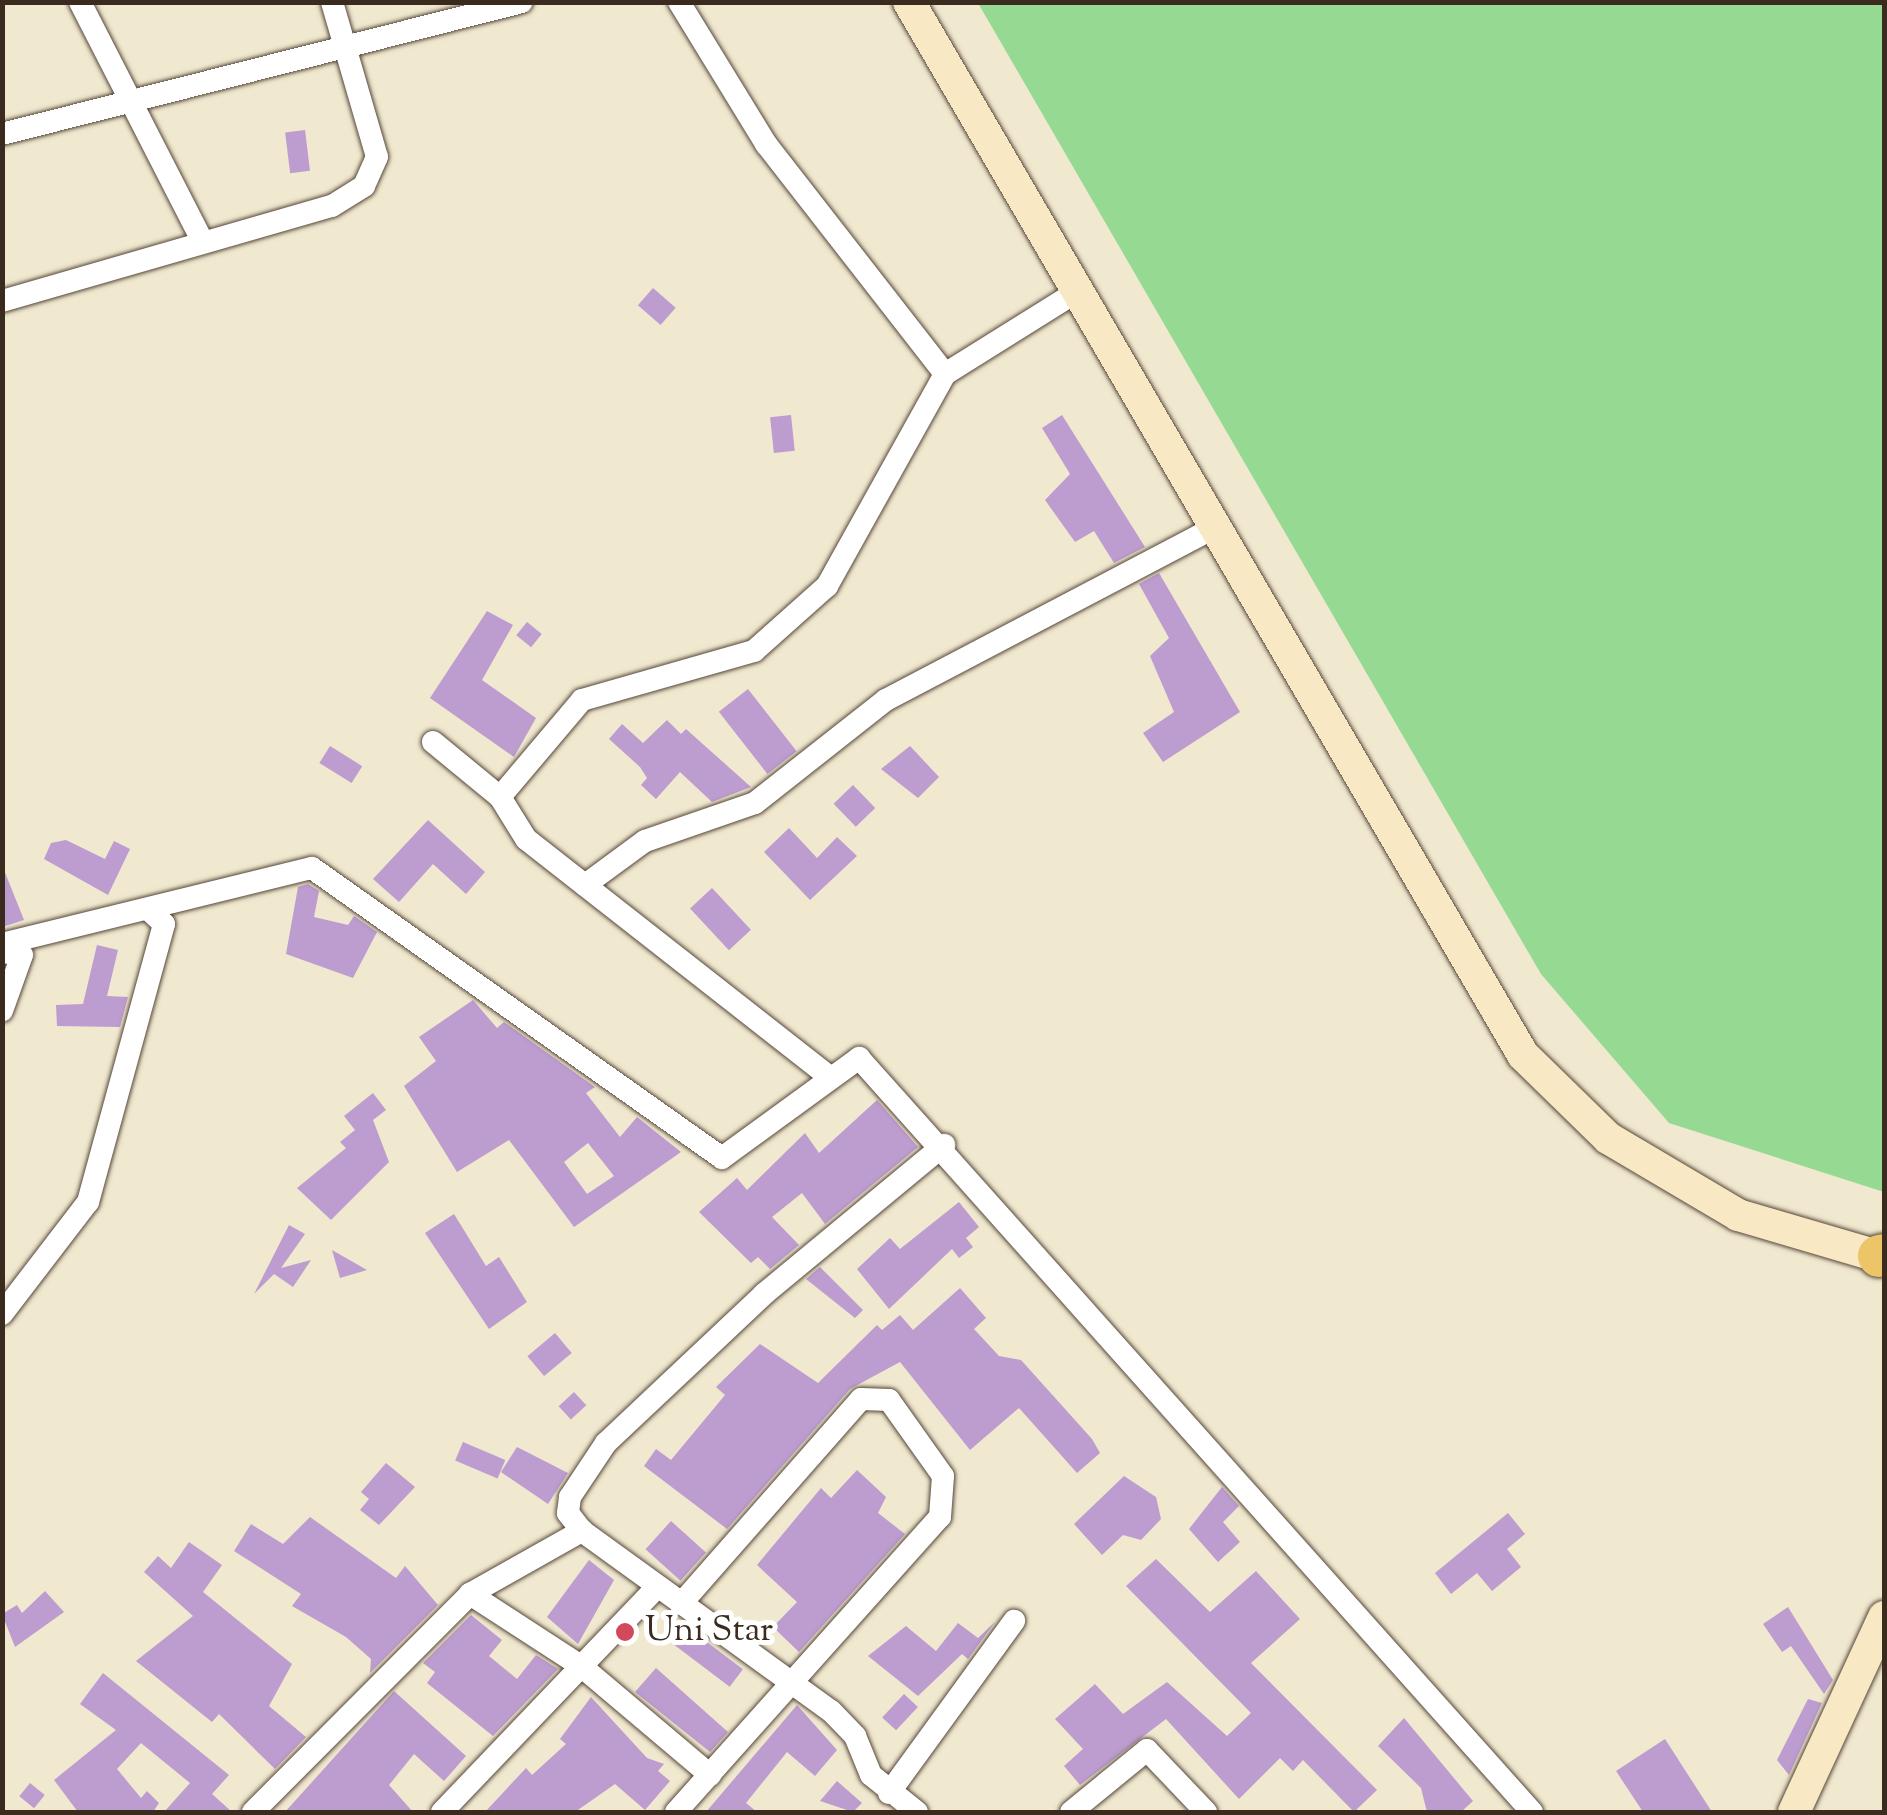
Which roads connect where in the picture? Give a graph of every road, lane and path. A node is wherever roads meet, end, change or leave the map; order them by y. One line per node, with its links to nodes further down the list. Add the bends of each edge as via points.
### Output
1 (80, 2): 7 (street)
2 (332, 2): 6 (street)
3 (522, 2): 6 (street)
4 (678, 2): 12 (street, via 766,144)
5 (909, 2): 10 (street)
6 (346, 49): 7 (street); 9 (street, via 377,158 374,177 332,206)
7 (134, 104): 8 (street); 9 (street)
8 (3, 133)
9 (200, 237): 11 (street)
10 (1078, 292): 12 (street); 13 (street)
11 (9, 294)
12 (945, 374): 15 (street, via 827,586 754,651 582,700)
13 (1215, 527): 16 (street, via 886,700 756,803 645,841); 23 (street, via 1523,1055 1608,1138 1738,1216)
14 (433, 742): 15 (street)
15 (500, 797): 16 (street, via 526,839)
16 (584, 885): 21 (street)
17 (148, 910): 18 (street); 21 (street, via 312,868 722,1158); 24 (street, via 164,924 88,1202)
18 (2, 944)
19 (2, 952): 20 (street, via 22,955)
20 (2, 1011)
21 (827, 1075): 22 (street, via 859,1058)
22 (944, 1145): 25 (street, via 764,1294 606,1444 570,1498 568,1513); 36 (street)
23 (1883, 1256)
24 (2, 1314)
25 (582, 1531): 26 (street); 27 (street)
26 (654, 1588): 28 (street); 31 (street)
27 (470, 1594): 31 (street); 37 (street)
28 (681, 1604): 32 (street); 32 (street, via 807,1450 861,1399 889,1400 943,1476 947,1510)
29 (1884, 1617): 35 (street)
30 (1014, 1621): 34 (street)
31 (581, 1666): 33 (street); 38 (street)
32 (793, 1684): 33 (street); 34 (street, via 856,1736)
33 (710, 1775): 39 (street)
34 (889, 1793): 40 (street)
35 (1792, 1810)
36 (1526, 1811)
37 (253, 1812)
38 (442, 1812)
39 (676, 1812)
40 (917, 1812)
41 (1071, 1812): 42 (street, via 1146,1750)
42 (1206, 1812)

